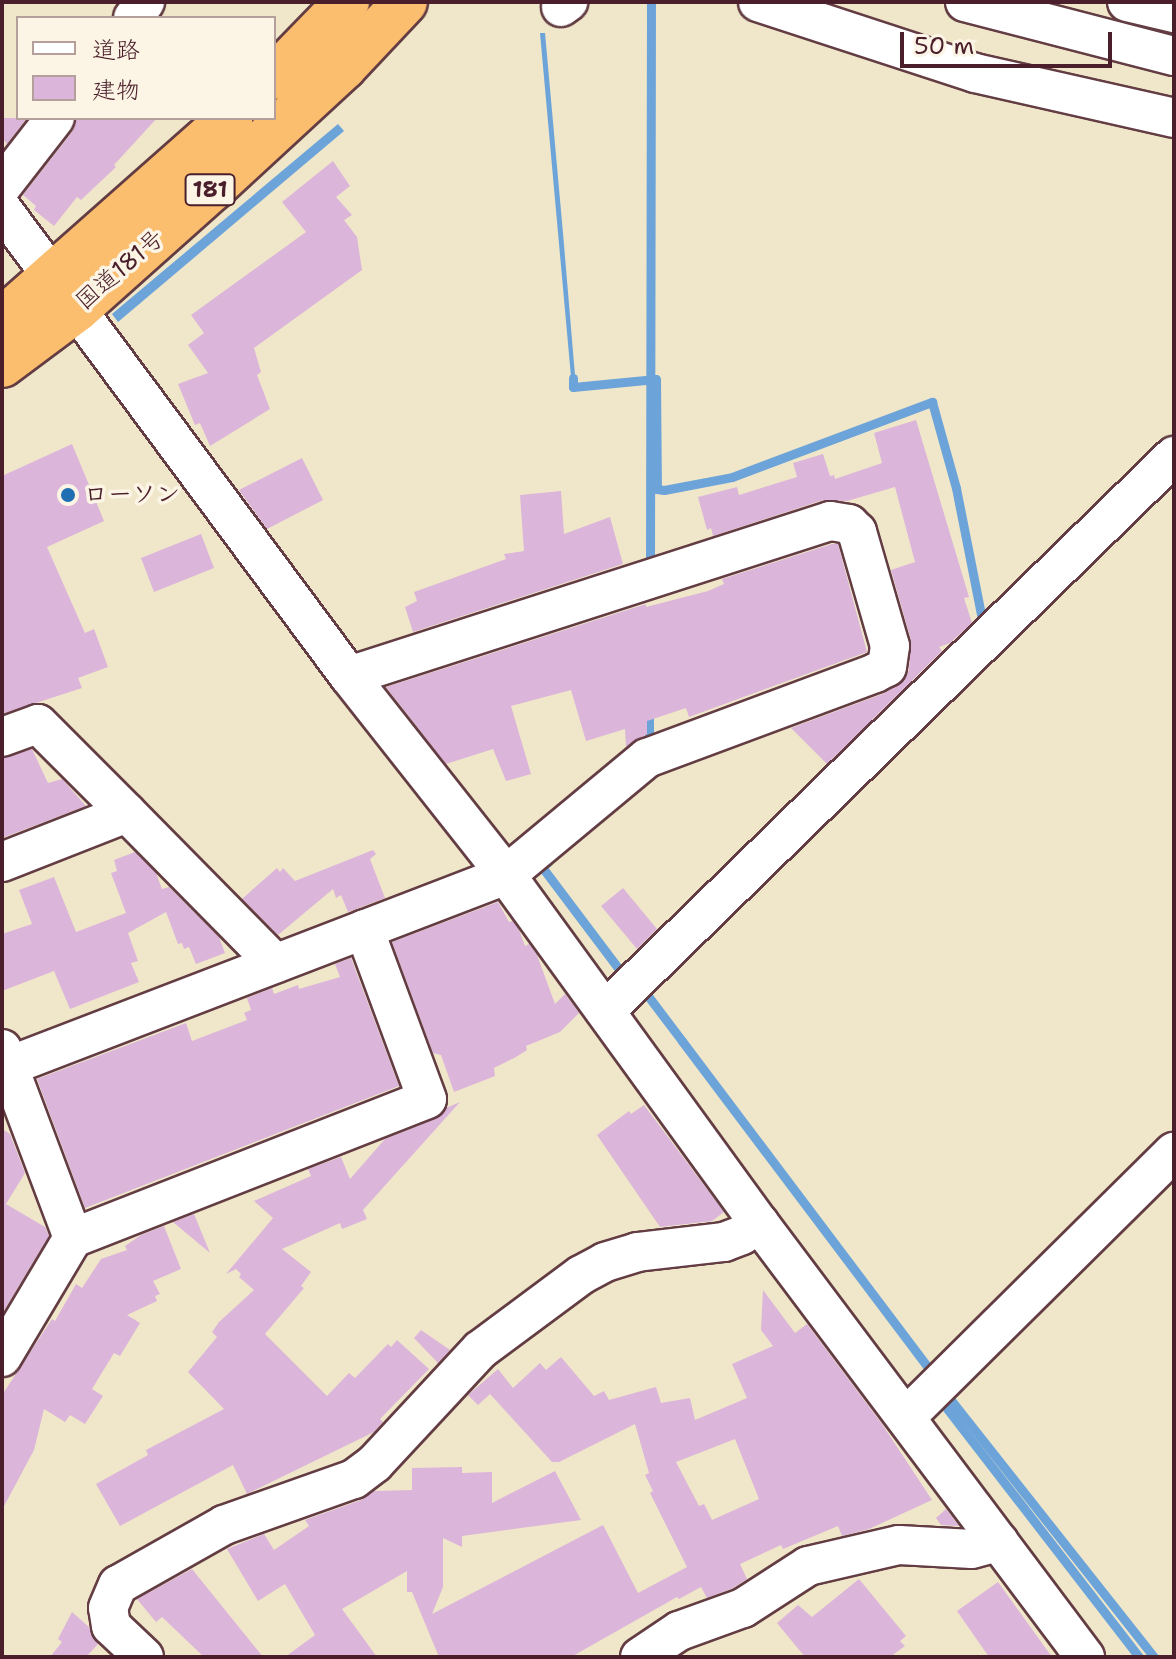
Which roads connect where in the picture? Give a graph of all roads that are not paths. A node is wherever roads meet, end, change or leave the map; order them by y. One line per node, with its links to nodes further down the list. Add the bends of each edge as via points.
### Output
1 (347, 2): 8 (highway)
2 (405, 2): 14 (highway, 国道181号 / 181, via 344,67)
3 (758, 2): 9 (street, via 975,73)
4 (965, 2): 7 (street)
5 (1127, 2): 6 (street)
6 (1174, 13)
7 (1174, 56)
8 (276, 75)
9 (1174, 118)
10 (53, 120): 12 (street)
11 (228, 120): 14 (highway, 国道181号 / 181)
12 (2, 186)
13 (2, 209): 14 (street)
14 (65, 293): 15 (highway, 国道181号 / 181); 16 (highway, 国道181号 / 181); 18 (street)
15 (2, 320)
16 (2, 365)
17 (1174, 456): 25 (street)
18 (349, 676): 22 (street); 22 (street, via 830,521 849,524 857,532 890,646 887,667 647,758)
19 (2, 737): 20 (street, via 38,724)
20 (127, 813): 21 (street); 24 (street)
21 (2, 862)
22 (506, 875): 23 (street); 25 (street)
23 (364, 929): 24 (street); 29 (street, via 427,1099)
24 (275, 963): 26 (street)
25 (605, 1011): 28 (street)
26 (4, 1064): 29 (street)
27 (1174, 1152): 31 (street)
28 (759, 1223): 31 (street); 33 (street, via 724,1242 637,1252 581,1275 480,1350 354,1479 224,1525 118,1585 108,1608 111,1626)
29 (73, 1238): 30 (street)
30 (2, 1357)
31 (906, 1417): 32 (street)
32 (999, 1542): 34 (street, via 972,1549 899,1545 808,1566 743,1608 679,1631); 35 (street)
33 (144, 1657)
34 (640, 1657)
35 (1085, 1657)

